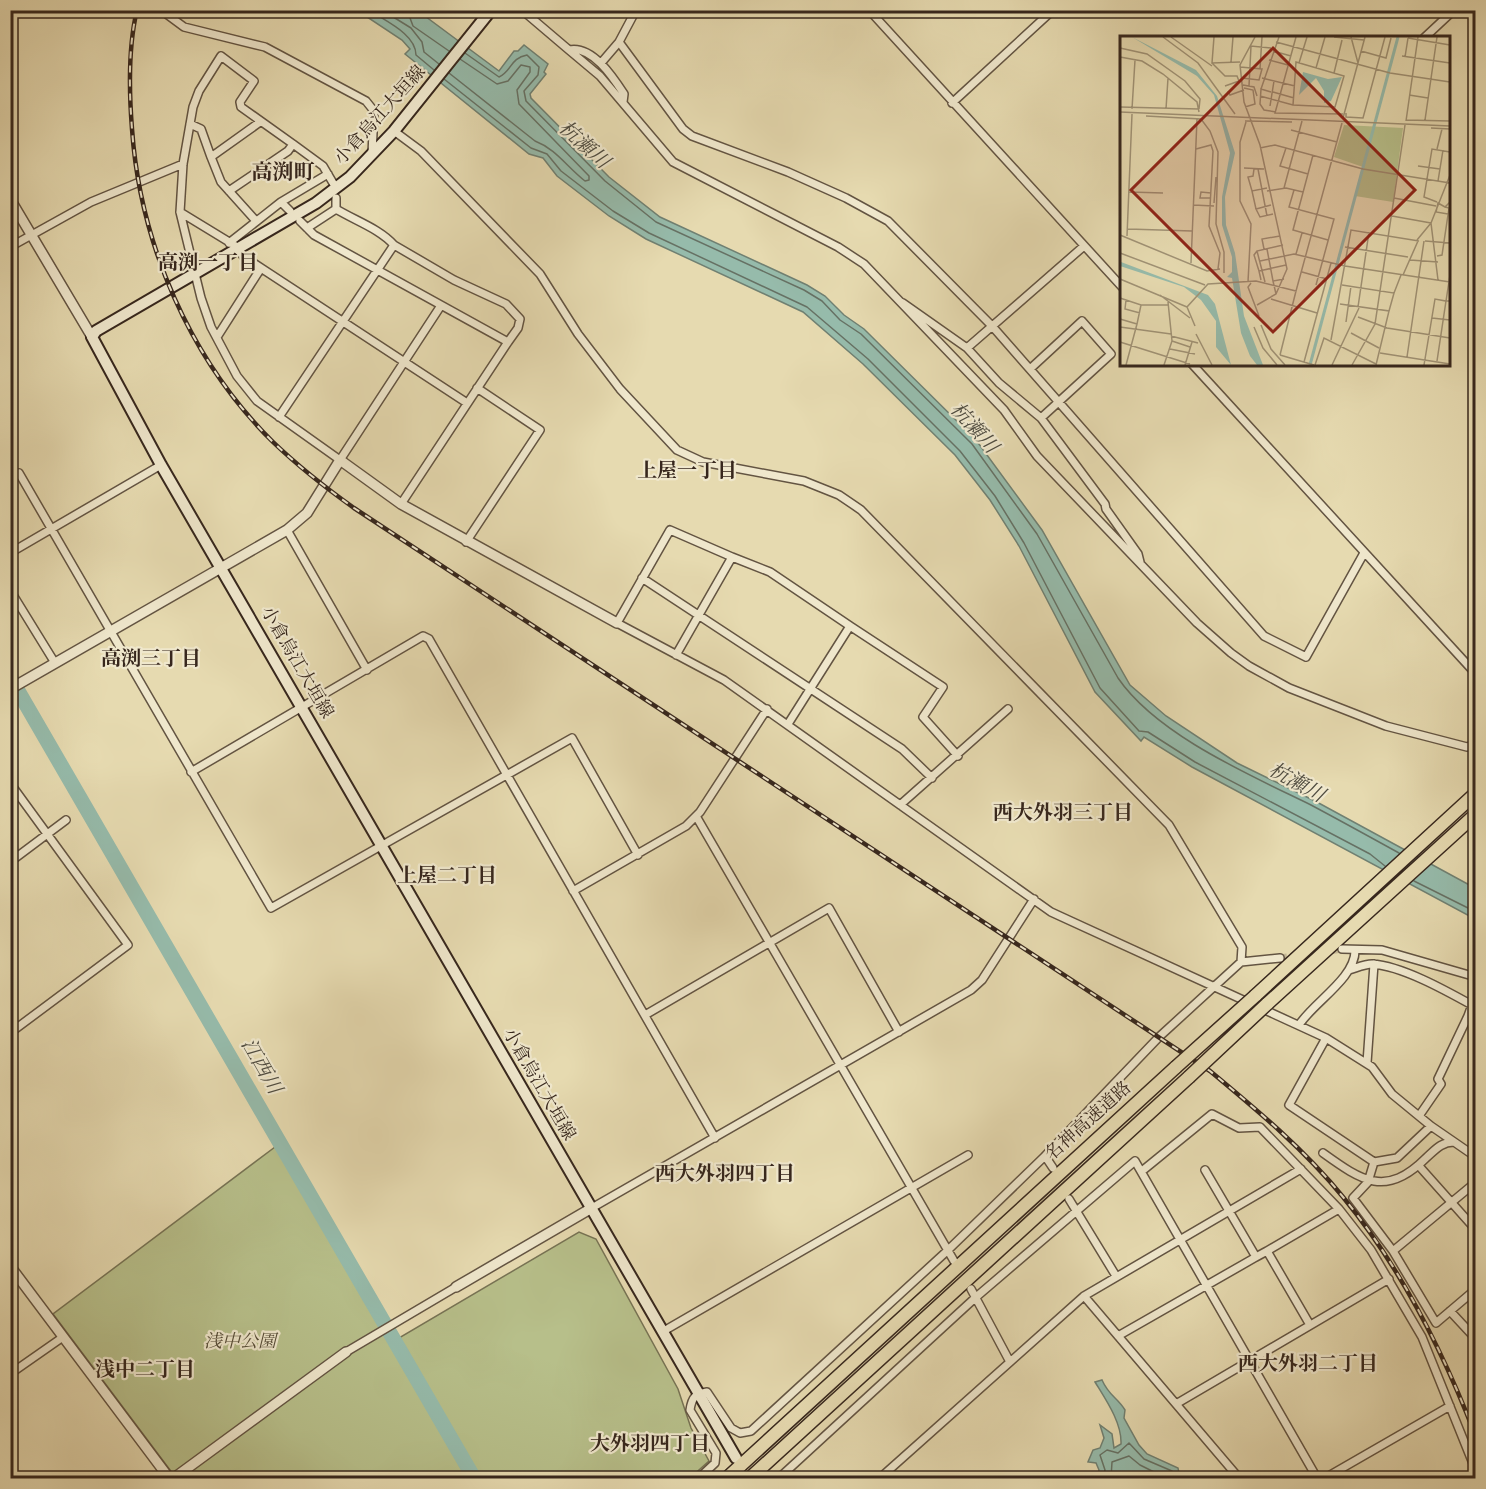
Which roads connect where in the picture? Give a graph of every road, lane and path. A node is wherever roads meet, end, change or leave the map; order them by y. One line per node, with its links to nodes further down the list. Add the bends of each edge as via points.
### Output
1 (161, 10): 18 (street, via 184,27 265,47 366,101 374,111)
2 (491, 10): 16 (main road, 小倉烏江大垣線)
3 (522, 10): 10 (street)
4 (636, 10): 9 (street)
5 (869, 10): 13 (street)
6 (1053, 10): 13 (street)
7 (1454, 10): 8 (street)
8 (1426, 36)
9 (619, 42): 11 (street); 45 (street, via 692,136 788,172 880,214)
10 (568, 50): 11 (street, via 574,49); 12 (street, via 600,76)
11 (601, 63): 12 (street, via 624,94)
12 (623, 102): 42 (street, via 673,162 838,247 864,264)
13 (952, 103): 36 (street)
14 (260, 122): 15 (street, via 240,102 254,81 221,56 199,91); 17 (street); 19 (street)
15 (190, 124): 19 (street, via 201,129); 20 (street)
16 (397, 127): 18 (main road, 小倉烏江大垣線); 107 (street, via 540,274 578,334 620,389 676,450 703,462 804,481 839,495 861,510 1169,825 1242,947)
17 (292, 144): 21 (street); 23 (street, via 288,151)
18 (372, 155): 35 (main road, 小倉烏江大垣線, via 316,203)
19 (211, 157): 23 (street)
20 (183, 164): 29 (street); 33 (street, via 92,202)
21 (328, 174): 22 (street); 26 (street)
22 (333, 183)
23 (229, 191): 30 (street)
24 (336, 198): 27 (street)
25 (10, 199): 33 (street)
26 (281, 202): 28 (street); 30 (street)
27 (336, 209): 32 (street); 34 (street, via 384,234)
28 (290, 211)
29 (180, 212): 35 (street); 40 (street)
30 (256, 221): 35 (street)
31 (300, 221): 32 (street)
32 (307, 228): 39 (street)
33 (32, 235): 37 (street); 46 (street)
34 (394, 245): 39 (street); 48 (street, via 454,280 506,304 520,319)
35 (234, 246): 38 (street); 40 (main road, 小倉烏江大垣線)
36 (1084, 246): 41 (street); 45 (street)
37 (10, 247)
38 (261, 268): 44 (street); 47 (street)
39 (376, 269): 43 (street); 44 (street)
40 (194, 274): 46 (main road, 小倉烏江大垣線, via 96,331); 47 (street)
41 (1120, 285)
42 (899, 301): 49 (street); 68 (street, via 1004,410 1037,456)
43 (441, 307): 48 (street); 50 (street)
44 (343, 321): 50 (street); 56 (street)
45 (992, 326): 49 (street); 52 (street)
46 (92, 337): 59 (main road, 小倉烏江大垣線)
47 (217, 337): 56 (street, via 244,384)
48 (508, 342): 53 (street)
49 (967, 348): 57 (street, via 999,383)
50 (405, 361): 55 (street); 58 (street)
51 (1194, 366): 66 (street)
52 (1030, 369): 54 (street); 54 (street, via 1082,321 1111,354)
53 (477, 388): 55 (street); 64 (street, via 540,430)
54 (1059, 402): 57 (street); 66 (street, via 1264,636 1306,657)
55 (467, 403): 61 (street)
56 (279, 417): 58 (street)
57 (1041, 418): 68 (street, via 1105,504)
58 (340, 460): 61 (street); 63 (street, via 307,513)
59 (162, 465): 62 (street); 69 (main road, 小倉烏江大垣線)
60 (19, 473): 62 (street)
61 (401, 504): 64 (street)
62 (52, 530): 65 (street); 75 (street)
63 (287, 530): 69 (street); 78 (street)
64 (466, 542): 73 (street)
65 (10, 553)
66 (1364, 553): 79 (street)
67 (732, 557): 70 (street, via 670,530); 72 (street); 74 (street, via 770,572)
68 (1140, 562): 86 (street, via 1197,623 1231,652 1289,688 1386,726 1467,747)
69 (222, 567): 75 (street); 82 (main road, 小倉烏江大垣線)
70 (642, 578): 72 (street); 73 (street)
71 (10, 590): 77 (street)
72 (699, 616): 76 (street); 81 (street)
73 (617, 623): 76 (street)
74 (850, 626): 81 (street); 87 (street, via 943,687 922,717)
75 (109, 632): 77 (street); 88 (street)
76 (676, 655): 83 (street)
77 (52, 665): 80 (street)
78 (368, 670): 82 (street); 89 (street, via 423,636 429,639)
79 (1476, 674)
80 (10, 689)
81 (810, 690): 85 (street); 90 (street, via 902,749)
82 (303, 708): 88 (street); 98 (main road, 小倉烏江大垣線)
83 (767, 709): 85 (street); 95 (street)
84 (1008, 709): 87 (street)
85 (788, 724): 93 (street)
86 (1476, 744)
87 (958, 756): 90 (street)
88 (191, 772): 98 (street, via 271,908)
89 (506, 774): 98 (street); 99 (street, via 572,738); 101 (street)
90 (932, 778): 93 (street)
91 (10, 783): 97 (street)
92 (1476, 794): 178 (highway, 名神高速道路, bridge)
93 (900, 805): 102 (street)
94 (1476, 814): 179 (highway, 名神高速道路, bridge)
95 (696, 816): 99 (street); 103 (street)
96 (66, 820): 97 (street)
97 (48, 834): 100 (street); 116 (street, via 128,945)
98 (382, 846): 140 (main road, 小倉烏江大垣線)
99 (638, 855): 101 (street)
100 (10, 861)
101 (573, 891): 112 (street)
102 (1034, 899): 111 (street, via 1075,924); 117 (street, via 971,990)
103 (771, 943): 112 (street); 117 (street, via 829,908); 120 (street)
104 (1342, 950): 105 (street)
105 (1355, 951): 109 (street); 110 (street, via 1383,950)
106 (1280, 958): 107 (street)
107 (1241, 962): 111 (street)
108 (1374, 964): 109 (street); 113 (street, via 1447,991 1472,1005); 119 (street)
109 (1349, 970): 115 (street)
110 (1476, 977)
111 (1213, 988): 115 (street); 127 (street, via 1153,1043)
112 (645, 1015): 123 (street)
113 (1472, 1018): 121 (street, via 1446,1058 1438,1079 1441,1084)
114 (10, 1021): 116 (street)
115 (1299, 1025): 118 (street)
116 (13, 1031)
117 (900, 1032): 120 (street)
118 (1326, 1038): 119 (street); 129 (street, via 1290,1105)
119 (1367, 1063): 121 (street, via 1392,1094)
120 (841, 1066): 123 (street); 137 (street)
121 (1419, 1116): 122 (street)
122 (1431, 1126): 124 (street); 129 (street, via 1397,1158)
123 (715, 1138): 140 (street)
124 (1454, 1142): 128 (street); 130 (street, via 1440,1146)
125 (1323, 1153): 135 (street)
126 (969, 1155): 137 (street)
127 (1045, 1156): 131 (street); 146 (street)
128 (1476, 1157)
129 (1374, 1162): 135 (street)
130 (1419, 1166): 135 (street, via 1411,1174 1385,1182); 139 (street)
131 (1053, 1168)
132 (1301, 1169): 134 (street, via 1260,1127 1239,1128 1212,1114); 141 (street); 143 (street)
133 (1205, 1170): 143 (street)
134 (1142, 1171): 142 (street, via 1135,1161); 145 (street)
135 (1368, 1181): 148 (street, via 1353,1198)
136 (1476, 1182): 139 (street)
137 (912, 1189): 146 (street); 162 (street)
138 (1069, 1199): 142 (street)
139 (1451, 1202): 144 (street); 148 (street)
140 (590, 1209): 155 (street); 162 (main road, 小倉烏江大垣線)
141 (1339, 1209): 147 (street); 153 (street)
142 (1075, 1210): 152 (street); 159 (street)
143 (1229, 1211): 145 (street); 149 (street)
144 (1476, 1230)
145 (1181, 1239): 152 (street); 154 (street)
146 (947, 1251): 150 (street); 170 (street, via 751,1431 740,1433 731,1428 712,1395)
147 (1267, 1251): 149 (street); 161 (street)
148 (1393, 1251): 160 (street, via 1436,1323)
149 (1256, 1257): 154 (street)
150 (954, 1261)
151 (10, 1266): 164 (street)
152 (1116, 1276): 158 (street)
153 (1389, 1279): 161 (street); 172 (street, via 1422,1338)
154 (1207, 1285): 163 (street); 167 (street)
155 (456, 1287): 166 (street)
156 (971, 1289): 159 (street)
157 (1476, 1289): 160 (street)
158 (1083, 1296): 163 (street); 168 (street)
159 (975, 1298): 168 (street); 180 (street)
160 (1450, 1311): 165 (street)
161 (1310, 1325): 167 (street)
162 (662, 1332): 170 (main road, 小倉烏江大垣線)
163 (1118, 1336): 171 (street)
164 (63, 1337): 169 (street); 175 (street)
165 (1476, 1340)
166 (346, 1352): 176 (street)
167 (1250, 1360): 171 (street); 183 (street)
168 (1010, 1362): 181 (street)
169 (10, 1374)
170 (697, 1394): 173 (main road, 小倉烏江大垣線); 177 (street, via 690,1410 716,1453 715,1462)
171 (1176, 1404): 182 (street)
172 (1450, 1406): 174 (street); 184 (street)
173 (736, 1458)
174 (1476, 1472): 185 (street)
175 (169, 1479)
176 (174, 1479)
177 (699, 1479)
178 (726, 1479)
179 (750, 1479)
180 (779, 1479)
181 (880, 1479)
182 (1239, 1479)
183 (1317, 1479)
184 (1325, 1479)
185 (1465, 1479)

